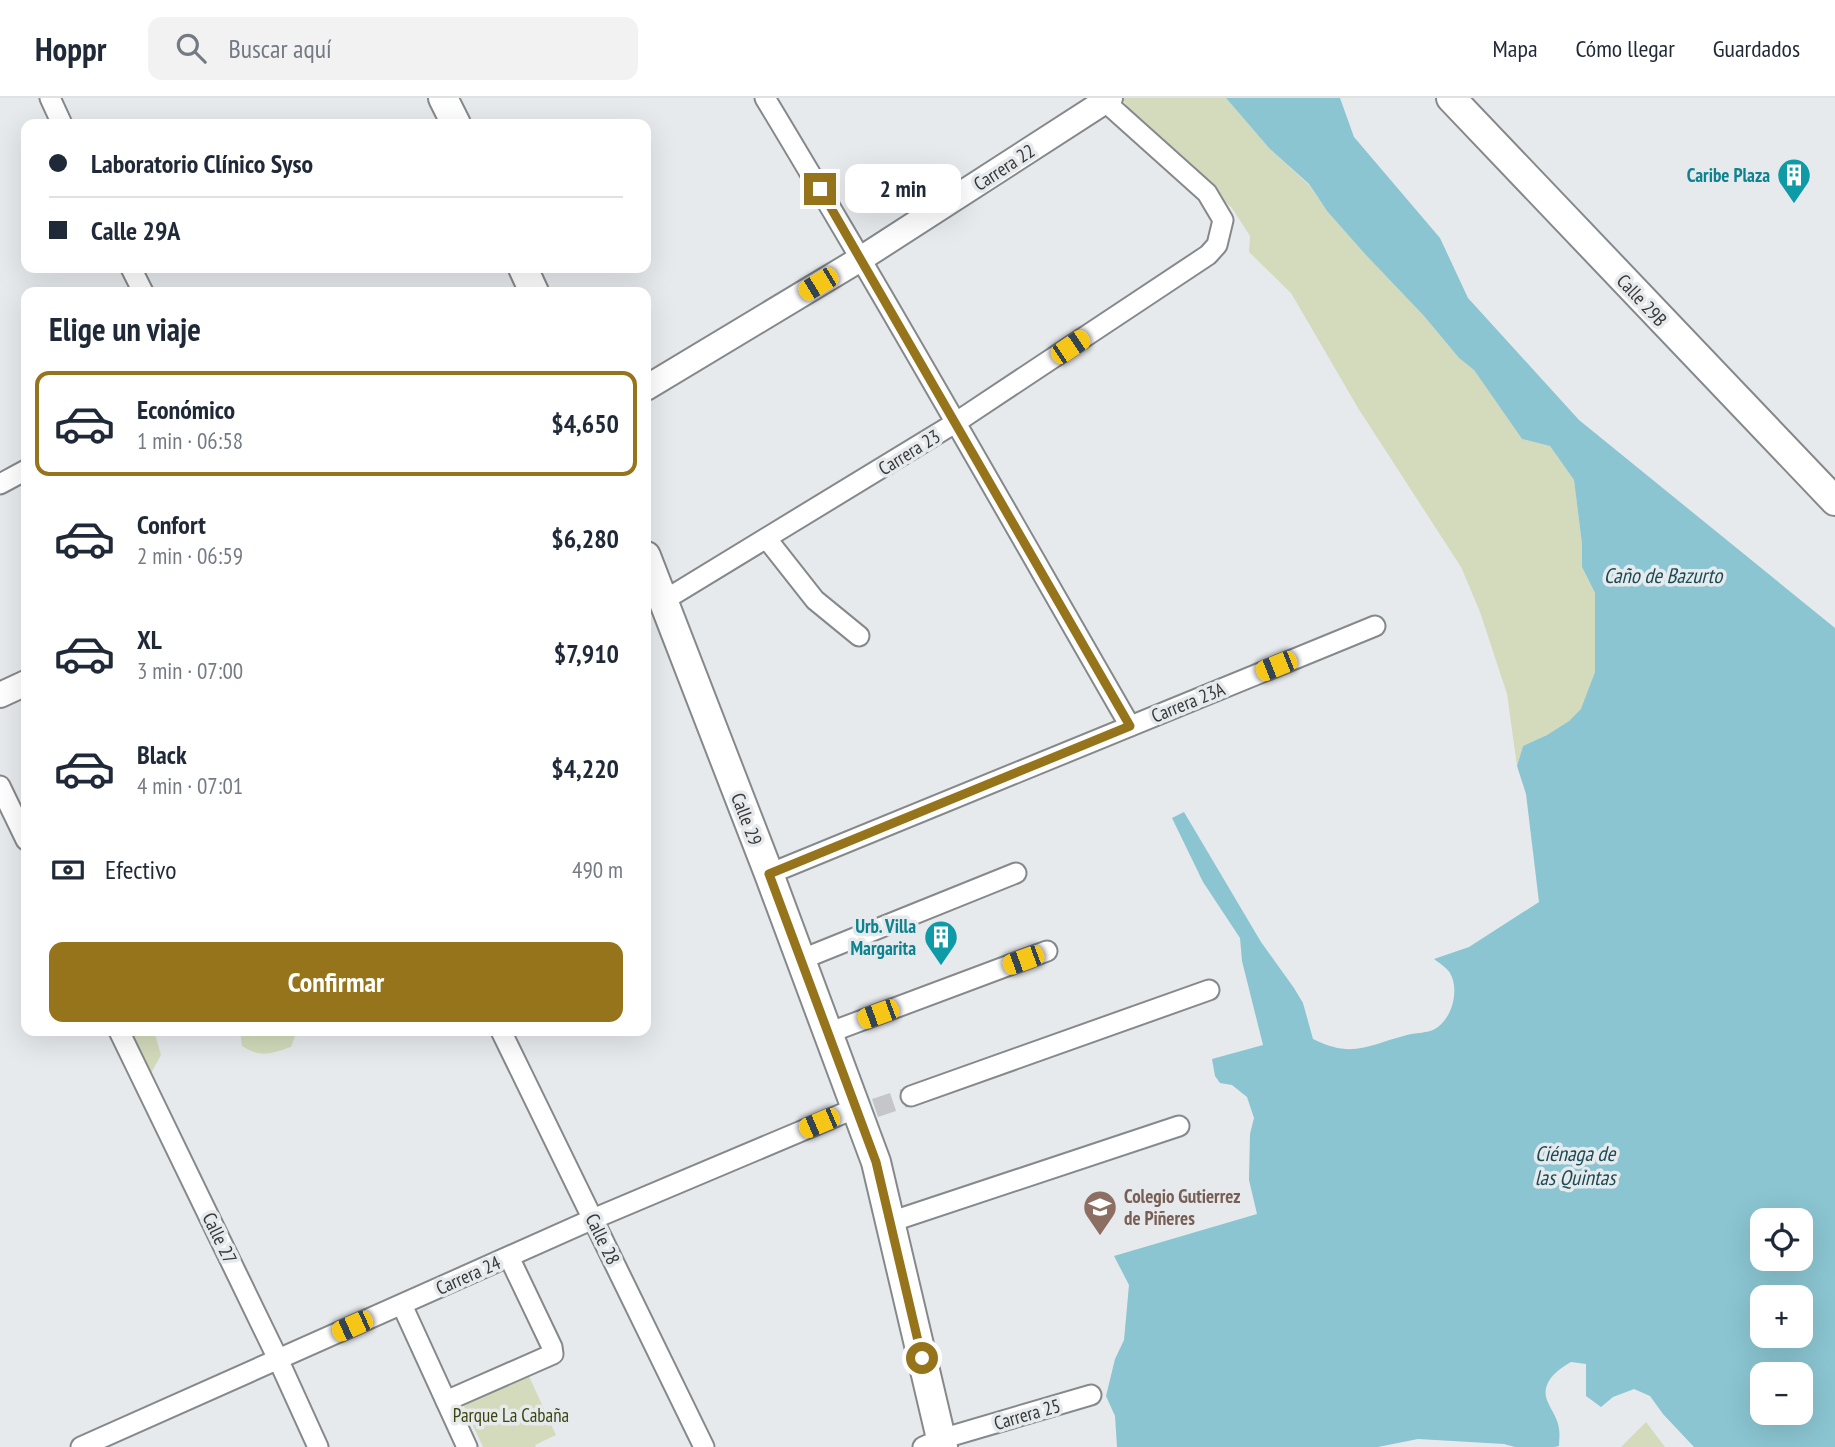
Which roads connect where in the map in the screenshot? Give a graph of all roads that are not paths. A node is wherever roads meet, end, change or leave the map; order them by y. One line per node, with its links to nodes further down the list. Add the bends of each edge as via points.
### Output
1 (50, 98): 5 (street)
2 (765, 98): 6 (street)
3 (1451, 98): 11 (main road, Calle 29B)
4 (1105, 99): 6 (street, Carrera 22); 8 (street, Carrera 23, via 1207,193 1223,220 1217,245)
5 (60, 119)
6 (862, 258): 7 (street, Carrera 22); 8 (street)
7 (651, 385)
8 (955, 423): 12 (street, Carrera 23); 19 (street)
9 (21, 473): 10 (street)
10 (0, 484)
11 (1835, 501)
12 (767, 539): 14 (street, Carrera 23); 16 (street, via 815,600)
13 (651, 569): 14 (main road, Calle 29)
14 (663, 601): 23 (main road, Calle 29)
15 (1375, 626): 19 (street, Carrera 23A)
16 (859, 636)
17 (21, 685): 18 (street)
18 (0, 695)
19 (1130, 726): 23 (street, Carrera 23A)
20 (0, 786): 21 (street)
21 (21, 830)
22 (1016, 873): 25 (street)
23 (769, 874): 25 (main road, Calle 29)
24 (1047, 951): 27 (street)
25 (800, 960): 27 (main road, Calle 29)
26 (1209, 990): 30 (street)
27 (828, 1033): 31 (main road, Calle 29)
28 (121, 1036): 37 (street, Calle 27)
29 (503, 1036): 33 (street, Calle 28)
30 (911, 1096)
31 (863, 1109): 33 (street, Carrera 24); 34 (main road, Calle 29)
32 (1179, 1126): 34 (street)
33 (593, 1219): 35 (street, Carrera 24); 44 (street, Calle 28)
34 (890, 1222): 40 (main road, Calle 29)
35 (509, 1257): 36 (street, Carrera 24); 39 (street, via 553,1354)
36 (402, 1305): 37 (street, Carrera 24); 39 (street)
37 (278, 1359): 41 (street, Carrera 24); 42 (street, Calle 27)
38 (1091, 1395): 40 (street, Carrera 25)
39 (446, 1401): 43 (street)
40 (936, 1444)
41 (81, 1447)
42 (318, 1447)
43 (467, 1447)
44 (704, 1447)

